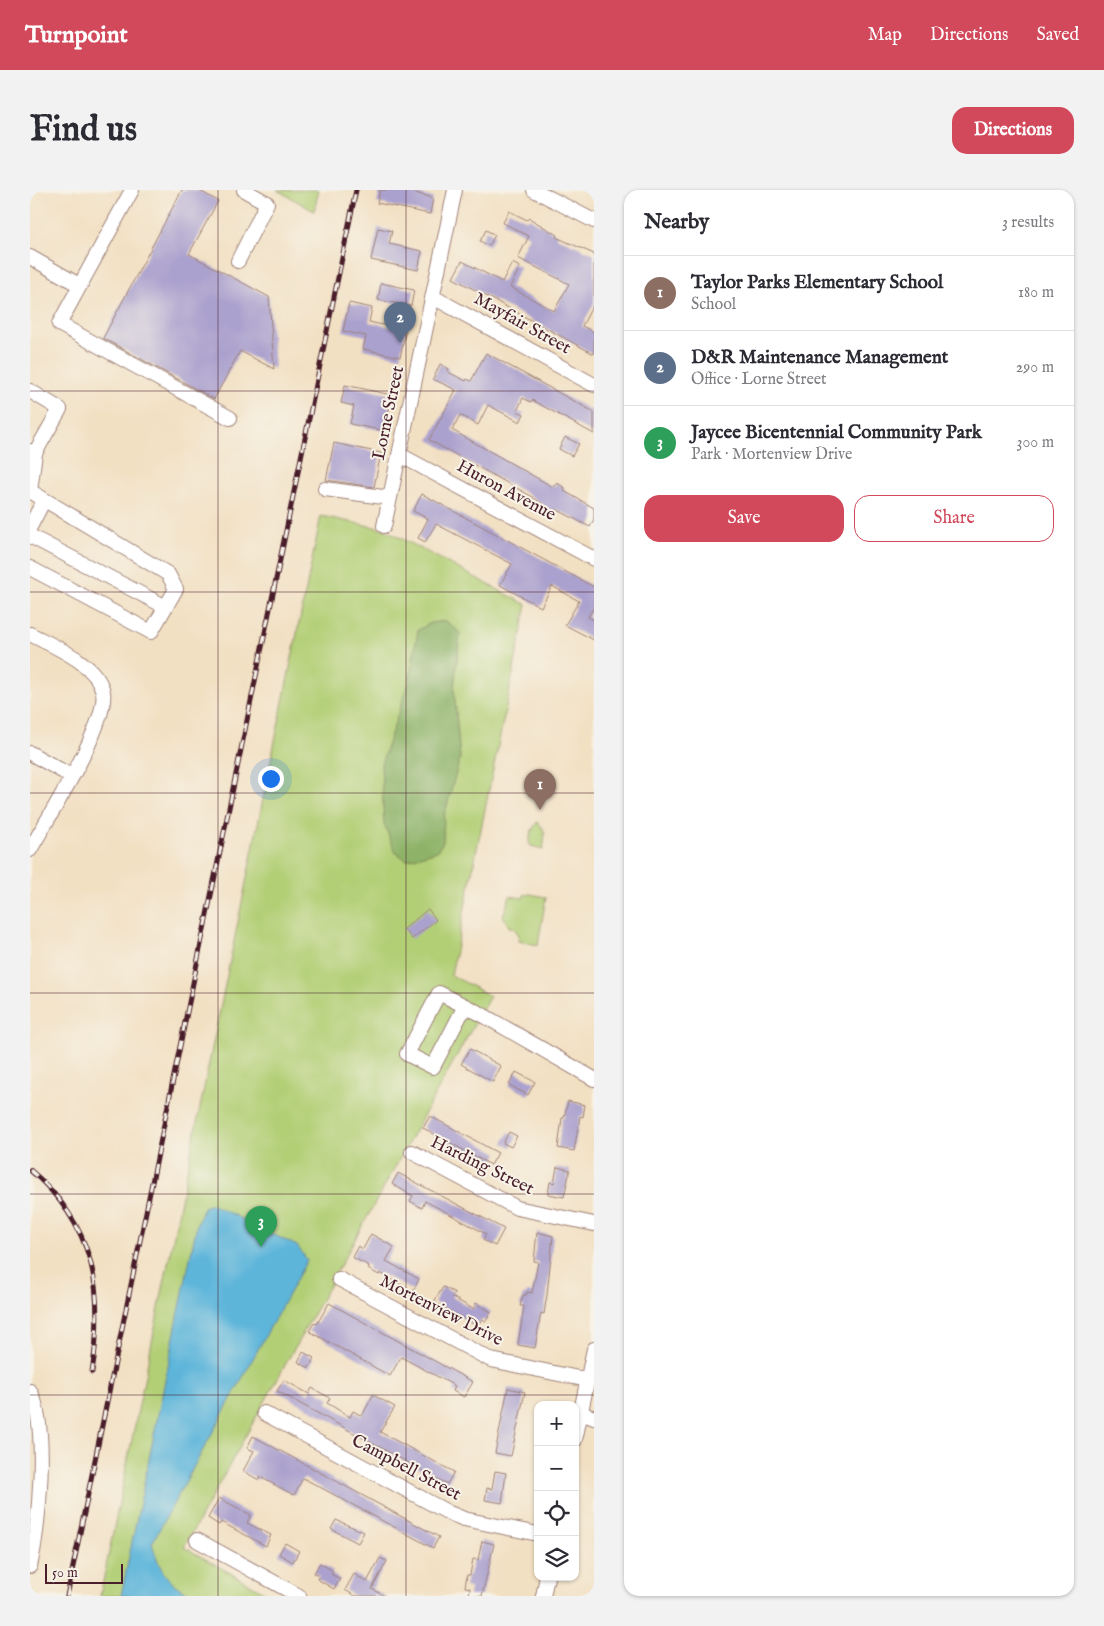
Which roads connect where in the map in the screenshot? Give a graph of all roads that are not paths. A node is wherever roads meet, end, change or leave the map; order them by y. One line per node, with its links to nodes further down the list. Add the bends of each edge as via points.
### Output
1 (132, 190): 8 (street)
2 (244, 190): 7 (street, via 267,203)
3 (455, 190): 9 (street, Lorne Street)
4 (534, 190): 5 (street)
5 (594, 222)
6 (30, 257): 8 (street)
7 (238, 261)
8 (79, 285): 12 (street, via 59,324)
9 (433, 297): 10 (street, Mayfair Street); 14 (street, Lorne Street)
10 (594, 385)
11 (30, 391): 13 (street, via 60,409)
12 (230, 418)
13 (32, 452): 16 (street)
14 (400, 455): 17 (street, Lorne Street); 22 (street, Huron Avenue)
15 (326, 489): 17 (street)
16 (30, 491): 18 (street)
17 (390, 498): 19 (street, Lorne Street)
18 (44, 500): 20 (street); 24 (street, via 168,574 176,589)
19 (384, 526)
20 (30, 527)
21 (30, 536): 24 (street)
22 (594, 559)
23 (30, 568): 24 (street, via 151,632)
24 (166, 607)
25 (30, 634): 27 (street, via 85,664 103,691 102,713)
26 (30, 753): 27 (street)
27 (70, 776): 28 (street)
28 (35, 828): 29 (street)
29 (30, 850)
30 (464, 1006): 30 (street, via 439,993 407,1054 433,1067); 31 (street)
31 (594, 1079)
32 (412, 1152): 33 (street, Harding Street, via 516,1208)
33 (594, 1224)
34 (339, 1279): 36 (street, Mortenview Drive, via 491,1360)
35 (594, 1349): 36 (street)
36 (588, 1380): 38 (street)
37 (30, 1392): 44 (street, via 38,1421 40,1454 37,1539)
38 (581, 1412): 40 (street); 41 (street)
39 (264, 1413): 42 (street, Campbell Street, via 449,1514)
40 (594, 1418)
41 (579, 1421)
42 (534, 1533)
43 (198, 1540): 46 (street)
44 (30, 1566)
45 (546, 1581): 47 (street)
46 (299, 1596)
47 (543, 1596)

